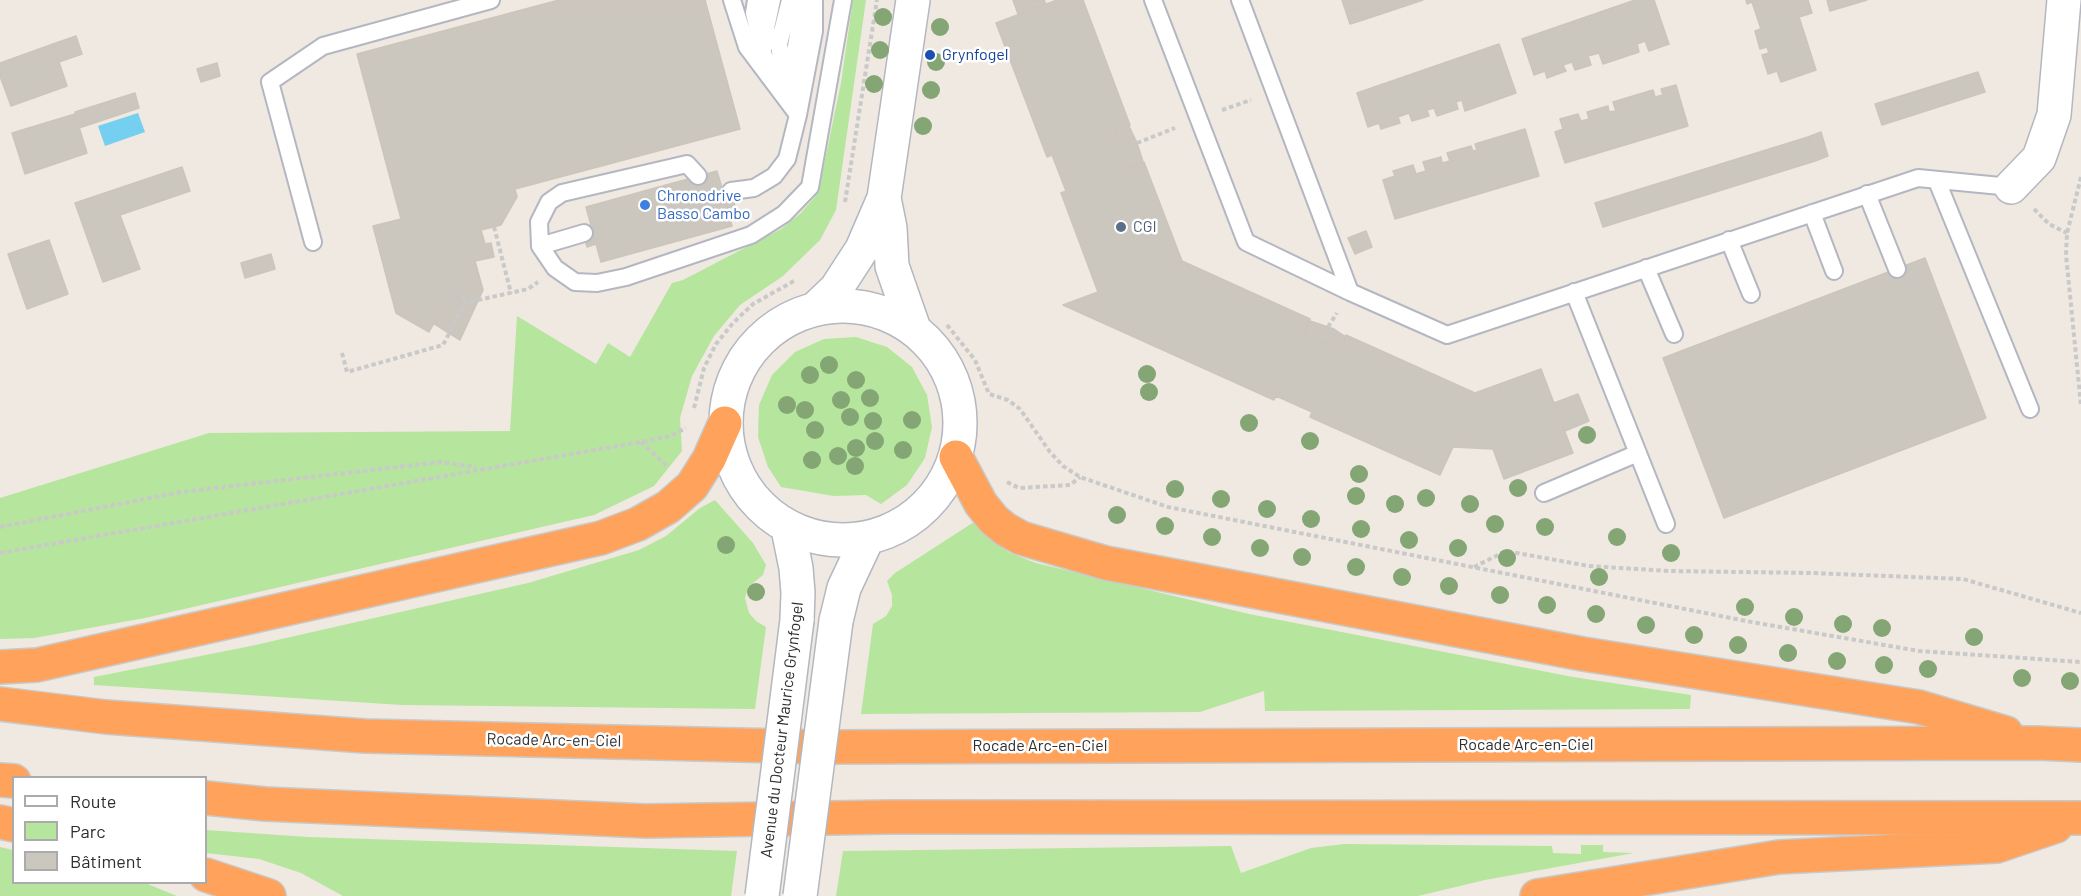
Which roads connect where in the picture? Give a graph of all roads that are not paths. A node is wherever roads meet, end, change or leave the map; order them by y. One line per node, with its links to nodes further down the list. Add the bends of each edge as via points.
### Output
1 (491, 0): 24 (lane, via 323,46 270,82)
2 (732, 0): 14 (lane, via 747,47)
3 (741, 0): 14 (lane, via 754,51)
4 (756, 0): 14 (lane, via 753,13 764,57)
5 (772, 0): 14 (lane, via 766,28 773,61)
6 (790, 0): 14 (lane, via 779,44)
7 (804, 0): 14 (lane, via 792,72)
8 (814, 0): 14 (lane, via 814,31)
9 (843, 0): 25 (lane, via 810,187 784,214 751,235 597,283 575,282 555,268)
10 (914, 0): 20 (main road)
11 (1153, 0): 29 (lane, via 1246,242)
12 (1240, 0): 29 (lane)
13 (2064, 0): 17 (main road, via 2054,115 2039,158)
14 (798, 115): 18 (lane, via 787,159 774,176 754,188)
15 (698, 176): 25 (lane, via 687,164 562,193 549,202 539,222)
16 (1937, 181): 17 (lane); 19 (lane, via 1918,178); 35 (lane)
17 (2011, 187)
18 (731, 191)
19 (1867, 194): 21 (lane); 27 (lane)
20 (884, 198): 32 (main road, via 862,249 836,289); 33 (main road, via 892,266)
21 (1812, 213): 23 (lane); 28 (lane)
22 (584, 233): 25 (lane)
23 (1729, 240): 26 (lane); 31 (lane)
24 (313, 242)
25 (540, 246)
26 (1646, 268): 30 (lane); 34 (lane)
27 (1897, 269)
28 (1834, 271)
29 (1350, 292): 30 (lane, via 1447,335)
30 (1574, 292): 37 (lane)
31 (1751, 294)
32 (815, 309): 33 (main road, via 850,306); 36 (main road, via 786,320 761,339 742,363 729,392)
33 (929, 324): 38 (main road, via 955,386 961,422)
34 (1674, 334)
35 (2030, 409)
36 (725, 423): 41 (main road, via 732,465 754,502); 43 (highway, via 692,486 668,507 639,524 601,538 37,665)
37 (1638, 453): 39 (lane); 40 (lane)
38 (956, 457): 42 (main road, via 937,495 906,523); 45 (highway, via 981,504 1005,529 1021,538 1106,563 1583,654 1919,707)
39 (1544, 493)
40 (1666, 524)
41 (788, 529): 42 (main road, via 826,541); 51 (main road, Avenue du Docteur Maurice Grynfogel, bridge, via 796,568 797,620)
42 (867, 539): 52 (main road, bridge, via 850,572 837,621)
43 (0, 667)
44 (0, 704): 45 (highway, Rocade Arc-en-Ciel, via 106,717 365,736 810,747)
45 (2037, 743): 46 (highway, Rocade Arc-en-Ciel)
46 (2081, 745)
47 (207, 798): 48 (highway, via 646,821)
48 (2080, 818): 53 (highway, via 1997,846 1779,857)
49 (207, 875): 50 (highway)
50 (269, 896)
51 (762, 896)
52 (800, 896)
53 (1537, 896)

